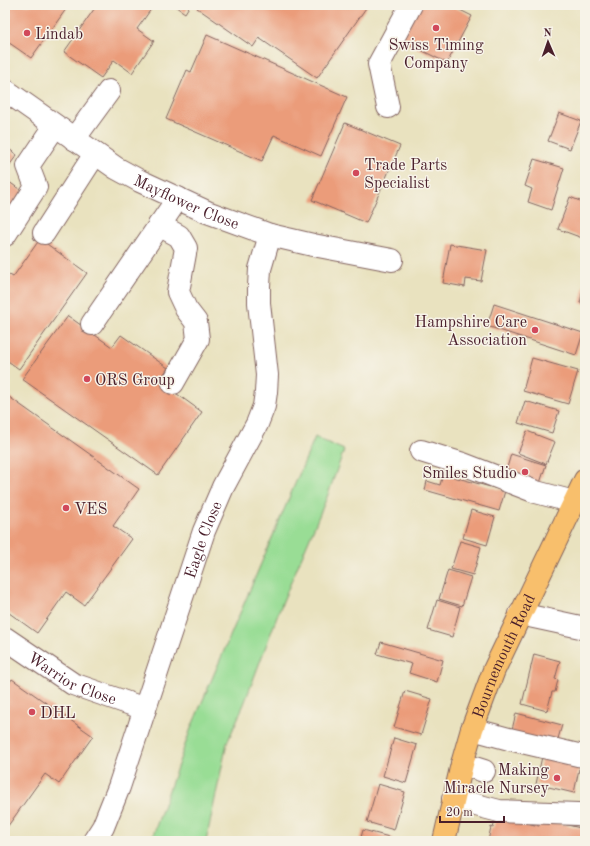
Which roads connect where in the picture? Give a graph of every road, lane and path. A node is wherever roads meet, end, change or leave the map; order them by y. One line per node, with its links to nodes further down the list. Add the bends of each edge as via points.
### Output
1 (410, 5): 4 (street, via 379,64)
2 (5, 90): 5 (street, Mayflower Close)
3 (108, 91): 6 (street)
4 (388, 107)
5 (55, 126): 6 (street, Mayflower Close); 11 (street, via 28,166 36,187)
6 (74, 139): 7 (street, Mayflower Close)
7 (95, 154): 8 (street, Mayflower Close, via 140,181); 10 (street)
8 (178, 198): 9 (street); 12 (street, Mayflower Close, via 214,215)
9 (159, 225): 14 (street); 15 (street, via 179,236 186,248 178,292 196,322 198,339)
10 (44, 233)
11 (5, 235)
12 (270, 235): 13 (street, Mayflower Close); 22 (street, Eagle Close, via 260,270 259,286 266,375 264,406 204,531)
13 (392, 260)
14 (92, 324)
15 (173, 383)
16 (421, 451): 18 (street, via 536,492)
17 (585, 480): 18 (main road, Bournemouth Road)
18 (574, 502): 19 (main road, Bournemouth Road)
19 (520, 614): 20 (street); 23 (main road, Bournemouth Road, via 494,670)
20 (579, 632)
21 (5, 638): 22 (street, Warrior Close, via 73,684)
22 (145, 709): 29 (street, Eagle Close, via 119,787)
23 (472, 729): 24 (street); 25 (main road, Bournemouth Road)
24 (585, 756)
25 (462, 764): 26 (street); 27 (main road, Bournemouth Road)
26 (484, 771)
27 (453, 799): 28 (street, via 500,810); 30 (main road, Bournemouth Road)
28 (585, 815)
29 (94, 841)
30 (444, 841)

